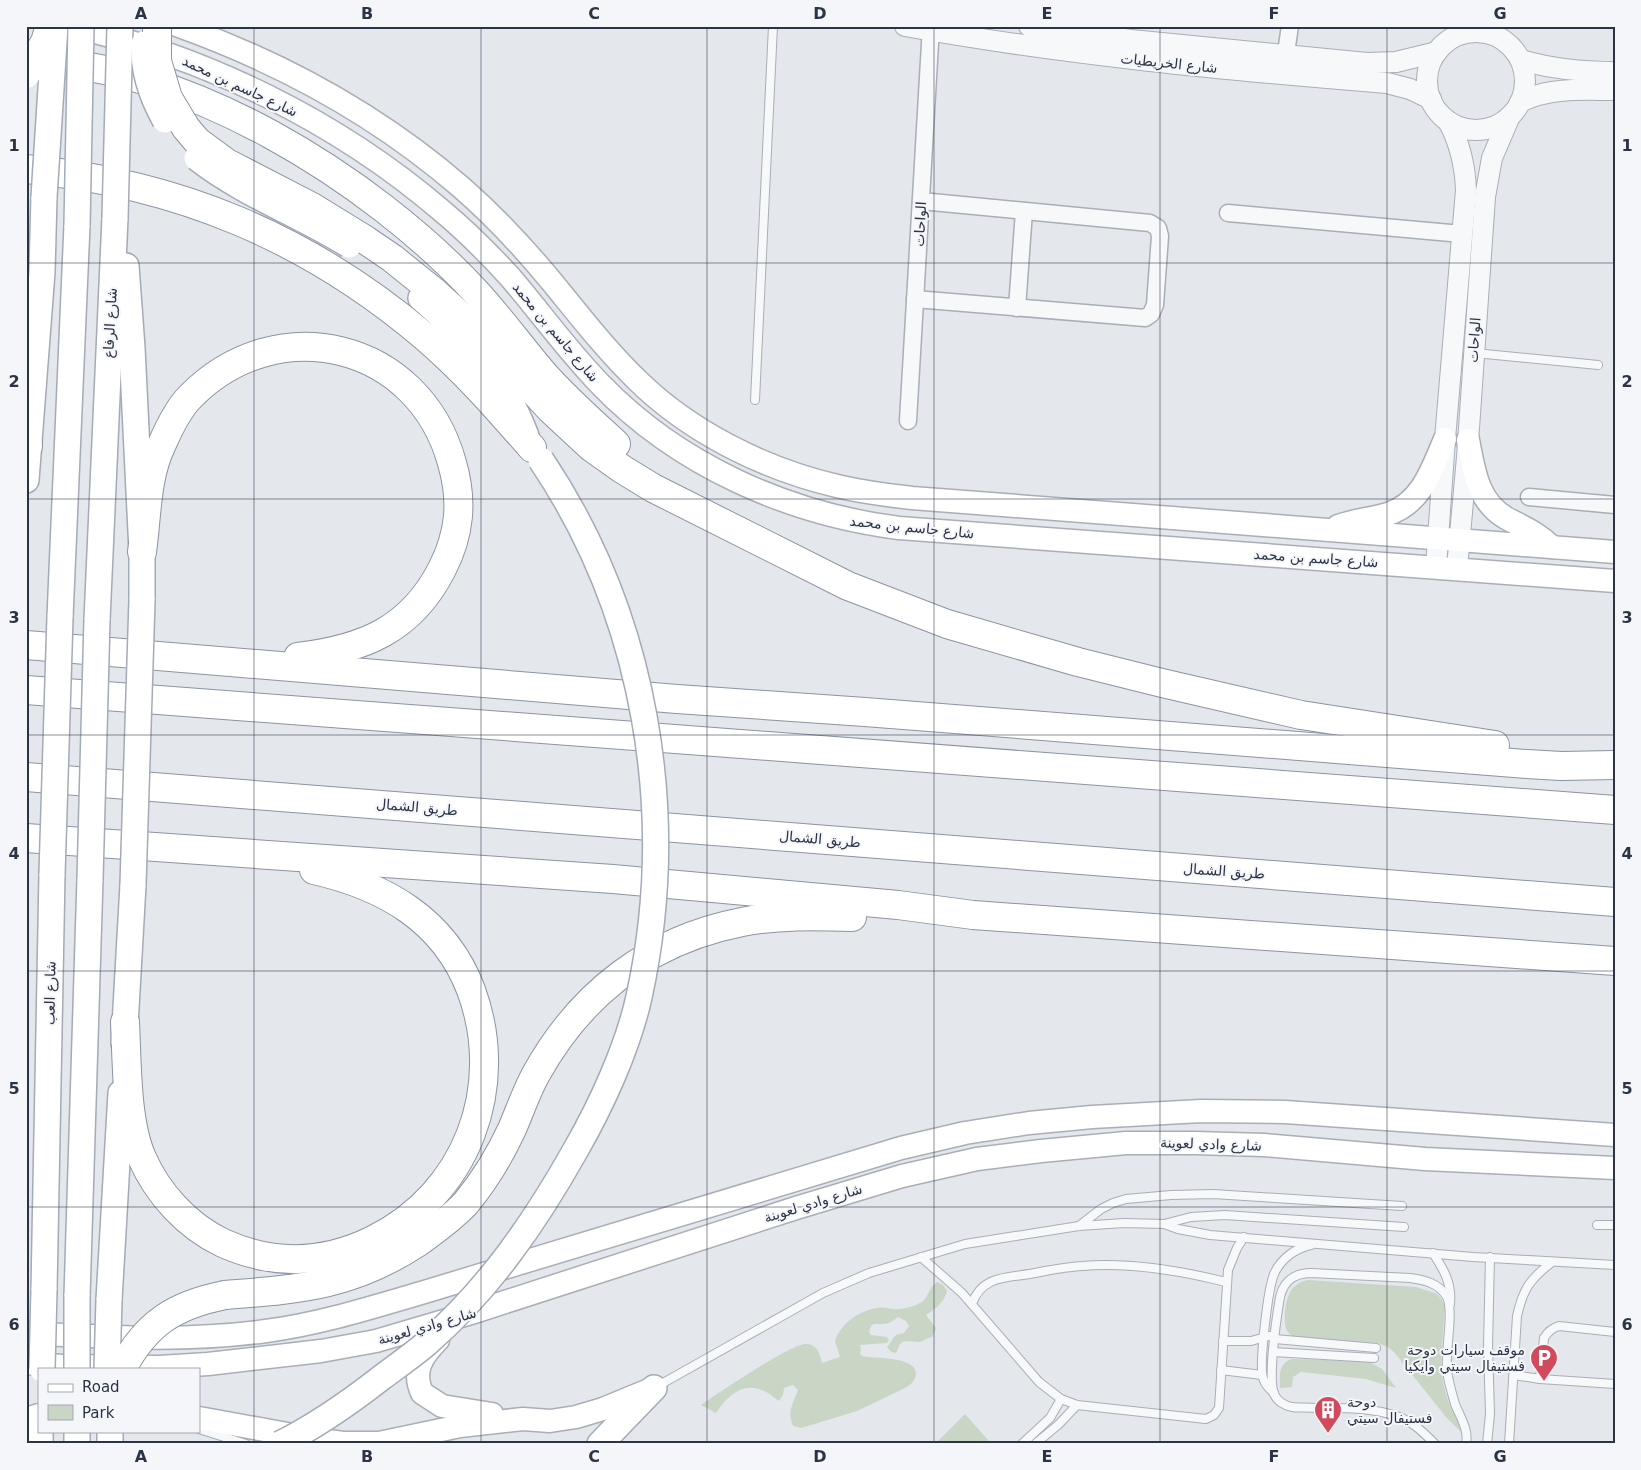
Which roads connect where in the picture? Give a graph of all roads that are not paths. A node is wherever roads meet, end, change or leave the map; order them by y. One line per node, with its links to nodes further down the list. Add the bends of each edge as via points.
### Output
1 (50, 26): 21 (highway, bridge)
2 (55, 26): 39 (main road, bridge, via 42,272)
3 (71, 26): 52 (main road, شارع جاسم بن محمد, via 135,43 208,70 263,94 367,155 415,189 465,232 509,277 600,384 650,428 713,469 783,500 835,517 899,528)
4 (81, 26): 94 (main road, شارع العب, bridge, via 77,225 52,874)
5 (120, 26): 30 (main road, شارع الرفاع, bridge)
6 (144, 26): 32 (main road, bridge, via 145,66 150,86 173,132 192,154 226,178)
7 (157, 26): 32 (highway, bridge, via 157,61 168,98 198,141 226,163 312,207)
8 (179, 26): 47 (main road, شارع جاسم بن محمد, via 259,58 336,98 398,137 463,188 492,216 604,345 656,398 699,428 750,455 808,478 884,495)
9 (774, 26): 37 (lane)
10 (905, 26): 13 (street, شارع الخريطيات)
11 (1029, 26): 19 (street, شارع الخريطيات)
12 (1290, 26): 19 (street)
13 (931, 29): 19 (street, شارع الخريطيات, via 1071,52); 27 (street, الواحات)
14 (1455, 32): 15 (street); 16 (street)
15 (1499, 33): 17 (street)
16 (1436, 52): 19 (street, شارع الخريطيات, via 1410,60); 23 (street, via 1427,80)
17 (1521, 60): 20 (street, via 1556,69); 24 (street, via 1525,77 1523,94)
18 (26, 61): 46 (highway, via 85,66 163,86 253,125 340,176 432,248 475,292 544,374 623,451)
19 (1284, 65): 23 (street, شارع الخريطيات, via 1387,83)
20 (1615, 72)
21 (26, 74)
22 (1615, 90): 24 (street, via 1552,91 1530,97)
23 (1431, 99): 25 (street)
24 (1515, 109): 25 (street, via 1494,126 1475,130); 35 (street, الواحات, via 1492,158 1488,176)
25 (1448, 121): 31 (street, الواحات, via 1465,168)
26 (26, 169): 42 (highway, via 94,177 148,189 261,229 313,257 358,285 426,337 493,404)
27 (921, 201): 28 (street); 33 (street, الواحات)
28 (1024, 211): 34 (street); 34 (street, via 1154,224 1160,232 1160,246 1155,305 1148,316)
29 (1228, 213): 31 (street)
30 (115, 222): 50 (main road, via 127,270); 95 (main road, شارع الرفاع, bridge, via 97,620)
31 (1462, 234): 40 (street, الواحات)
32 (361, 245): 42 (main road, via 452,328 503,390); 46 (highway, via 392,258 433,291 486,339 550,409 592,448 653,488)
33 (915, 299): 34 (street); 38 (street, الواحات)
34 (1017, 308)
35 (1473, 352): 36 (lane); 41 (street, الواحات)
36 (1598, 365)
37 (755, 400)
38 (908, 422)
39 (27, 437): 43 (main road)
40 (1445, 439): 47 (main road, via 1427,482 1410,502 1390,513); 48 (street, الواحات)
41 (1468, 440): 48 (street, الواحات); 49 (main road, via 1476,481 1485,499 1499,513 1536,533)
42 (536, 454): 113 (main road, bridge, via 569,505 614,601 646,719 655,794 656,855 651,920 638,1000 624,1044 587,1130 525,1233 480,1290 428,1343)
43 (26, 480)
44 (1529, 497): 45 (street)
45 (1615, 504)
46 (712, 518): 57 (highway, via 807,567 898,606 947,624 1078,662 1301,715)
47 (1328, 530): 48 (main road, شارع جاسم بن محمد)
48 (1449, 540): 49 (main road, شارع جاسم بن محمد); 52 (street, الواحات)
49 (1552, 547): 51 (main road, شارع جاسم بن محمد)
50 (142, 552): 55 (highway, via 152,475 161,445 188,398 230,365 282,348 331,349 368,360 387,371 422,402 450,452 460,506 448,558 435,583 402,620 358,645 325,654); 65 (main road, bridge, via 133,885)
51 (1615, 552)
52 (1447, 567): 53 (main road, شارع جاسم بن محمد)
53 (1615, 580)
54 (26, 645): 55 (highway)
55 (239, 663): 57 (highway, via 1527,764)
56 (26, 690): 59 (highway)
57 (1615, 764)
58 (26, 777): 62 (highway, طريق الشمال)
59 (1615, 810)
60 (26, 838): 61 (highway)
61 (237, 853): 63 (highway, via 613,879); 65 (highway, via 318,871 377,890 415,913 458,963 476,1006 484,1059 479,1108 457,1165 426,1204 407,1220 354,1249 323,1258 294,1259 265,1257 235,1248 212,1238 177,1210 142,1159 134,1136)
62 (1615, 902)
63 (973, 915): 64 (highway); 97 (highway, bridge, via 897,918 816,916 743,922 705,931 642,960 609,983 568,1025 531,1082 512,1129 491,1168 465,1203 437,1229 399,1254 354,1276 299,1288 199,1300 151,1328 134,1347)
64 (1615, 961)
65 (125, 1022): 96 (main road, bridge)
66 (1615, 1135): 86 (main road, شارع وادي لعوينة, via 1276,1112 1201,1111 1029,1123 964,1133 901,1148 430,1291 317,1321 266,1331 187,1338)
67 (1615, 1168): 84 (main road, شارع وادي لعوينة, via 1195,1143 1126,1143 978,1159 902,1176 796,1208)
68 (1402, 1206): 72 (lane, via 1213,1194 1171,1195 1113,1203)
69 (1164, 1224): 72 (lane); 73 (lane, via 1191,1217 1225,1215); 74 (lane, via 1202,1234)
70 (1597, 1225): 71 (lane)
71 (1615, 1225)
72 (1079, 1226): 77 (lane, via 965,1244)
73 (1404, 1227)
74 (1244, 1237): 75 (lane); 81 (lane, via 1232,1259)
75 (1315, 1244): 76 (lane); 88 (lane, via 1288,1256 1275,1272 1269,1292)
76 (1433, 1253): 78 (lane); 83 (lane, via 1448,1277)
77 (921, 1257): 82 (lane); 103 (lane, via 869,1273 823,1293)
78 (1490, 1257): 79 (lane); 121 (lane)
79 (1552, 1262): 80 (lane); 100 (lane, via 1536,1274 1521,1298)
80 (1615, 1265)
81 (1226, 1282): 82 (lane, via 1207,1276 1149,1268 1084,1266 998,1280 980,1287); 89 (lane)
82 (972, 1304): 105 (lane, via 1038,1382)
83 (1450, 1308): 87 (lane, via 1446,1296 1426,1281 1305,1273 1292,1278 1283,1288); 120 (lane, via 1447,1371 1466,1429)
84 (471, 1313): 93 (main road, شارع وادي لعوينة, via 376,1341 255,1360 159,1367); 111 (main road, via 444,1334 423,1358 417,1376 422,1393 430,1400 449,1407)
85 (1615, 1332): 101 (lane, via 1553,1328 1544,1338)
86 (26, 1333)
87 (1275, 1336): 88 (lane); 90 (lane); 91 (lane)
88 (1264, 1338): 89 (lane); 99 (lane)
89 (1223, 1341): 98 (lane)
90 (1376, 1348)
91 (1273, 1352): 92 (lane); 104 (lane)
92 (1374, 1358)
93 (26, 1363)
94 (42, 1368)
95 (77, 1368)
96 (107, 1368)
97 (123, 1368)
98 (1221, 1370): 99 (lane); 106 (lane, via 1219,1408 1206,1419)
99 (1262, 1375): 104 (lane)
100 (1514, 1375): 101 (lane); 122 (lane)
101 (1540, 1379): 102 (lane)
102 (1615, 1384)
103 (654, 1388): 107 (lane); 111 (main road, via 576,1417 550,1421); 116 (main road)
104 (1274, 1393): 119 (lane, via 1277,1400 1291,1407 1365,1409 1398,1416)
105 (1061, 1399): 106 (lane); 117 (lane, via 1050,1418)
106 (1077, 1405): 118 (lane)
107 (642, 1412)
108 (38, 1415): 110 (main road)
109 (200, 1418): 111 (main road, via 343,1443 379,1443 460,1426)
110 (26, 1419)
111 (523, 1419)
112 (200, 1429): 114 (lane)
113 (299, 1438): 115 (main road, bridge)
114 (246, 1444)
115 (280, 1444)
116 (600, 1444)
117 (1022, 1444)
118 (1035, 1444)
119 (1435, 1444)
120 (1466, 1444)
121 (1488, 1444)
122 (1509, 1444)

